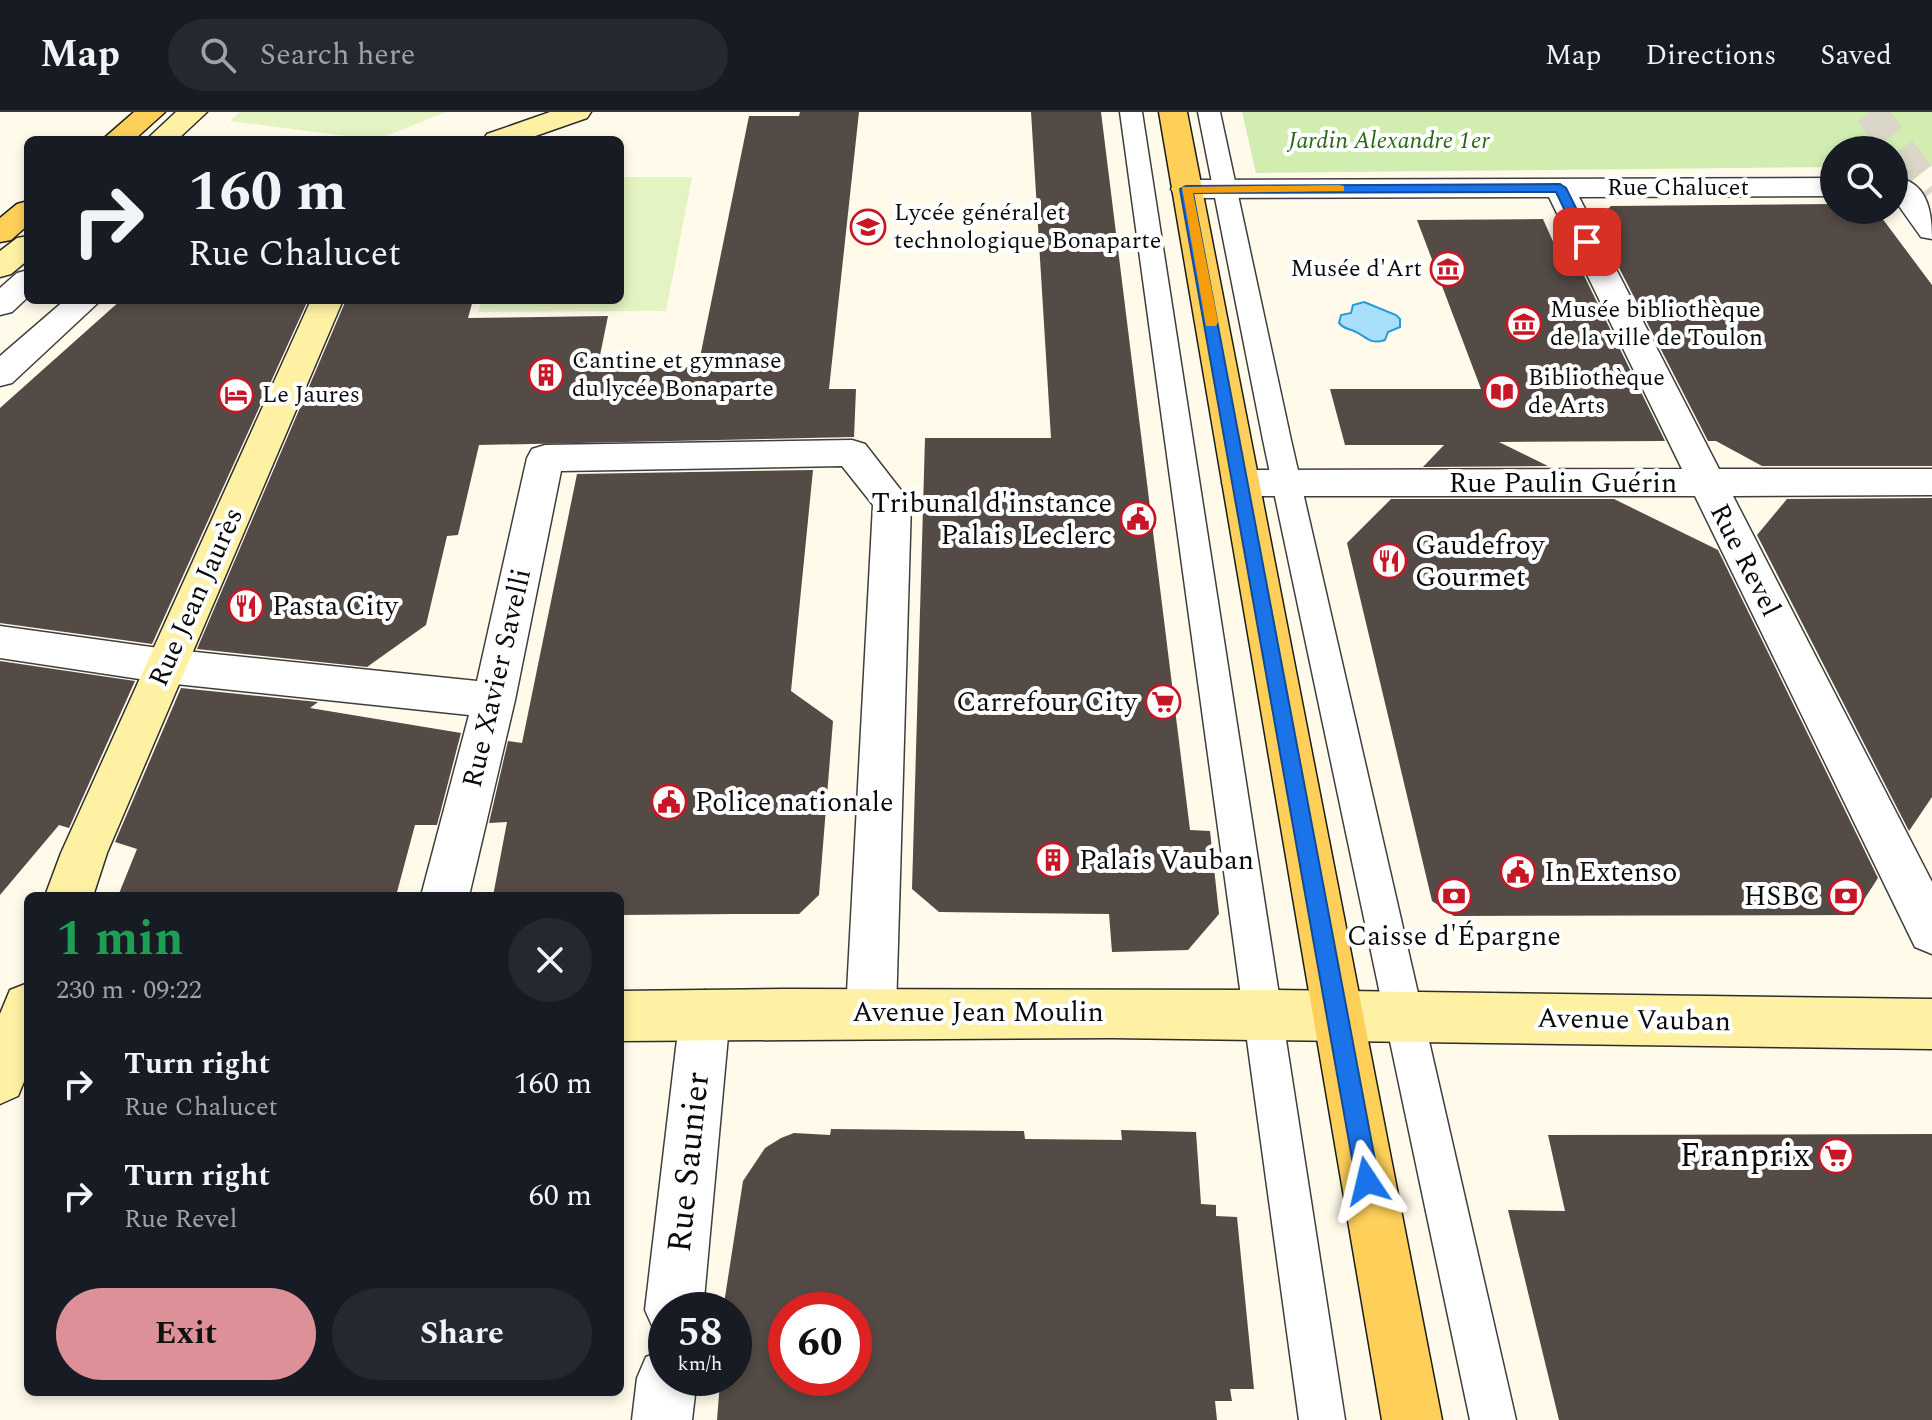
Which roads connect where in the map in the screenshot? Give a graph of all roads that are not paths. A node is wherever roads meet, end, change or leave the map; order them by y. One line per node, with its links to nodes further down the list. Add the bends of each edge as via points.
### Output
1 (151, 112): 8 (main road)
2 (172, 112): 9 (street)
3 (193, 112): 10 (street)
4 (577, 112): 11 (street)
5 (1131, 112): 39 (lane)
6 (1173, 112): 16 (main road)
7 (1209, 112): 16 (lane)
8 (121, 136)
9 (157, 136)
10 (162, 136)
11 (508, 136)
12 (1820, 187): 15 (street, Rue Chalucet)
13 (1908, 187): 14 (street)
14 (1932, 187)
15 (1560, 188): 16 (street, Rue Chalucet); 31 (street, Rue Revel)
16 (1205, 189): 29 (main road); 30 (lane)
17 (1908, 201): 19 (street)
18 (24, 213): 20 (main road)
19 (1932, 230)
20 (0, 233)
21 (24, 248): 22 (street)
22 (0, 267)
23 (24, 284): 26 (street)
24 (80, 304): 27 (street)
25 (325, 304): 33 (street, Rue Jean Jaurès)
26 (0, 305)
27 (0, 375)
28 (1932, 482): 31 (street, Rue Paulin Guérin)
29 (1241, 483): 30 (street, Rue Paulin Guérin); 41 (main road)
30 (1284, 483): 31 (street, Rue Paulin Guérin); 43 (lane)
31 (1707, 484): 37 (street, Rue Revel)
32 (0, 642): 33 (street)
33 (166, 666): 34 (street); 35 (street, Rue Jean Jaurès)
34 (494, 700): 36 (street, Rue Xavier Savelli); 38 (street, Rue Xavier Savelli, via 545,458 852,453 892,503)
35 (71, 892)
36 (446, 892)
37 (1932, 931)
38 (871, 1011): 39 (street, Avenue Jean Moulin); 40 (street, Avenue Jean Moulin)
39 (1265, 1012): 41 (street, Avenue Jean Moulin); 50 (lane)
40 (705, 1014): 42 (street, Avenue Jean Moulin); 47 (street, Rue Saunier)
41 (1337, 1014): 43 (street, Avenue Vauban); 51 (main road)
42 (624, 1016)
43 (1405, 1016): 44 (street, Avenue Vauban); 52 (lane)
44 (1932, 1024)
45 (19, 1025): 46 (street)
46 (0, 1078)
47 (676, 1292)
48 (665, 1396): 49 (street)
49 (662, 1420)
50 (1322, 1420)
51 (1412, 1420)
52 (1493, 1420)

